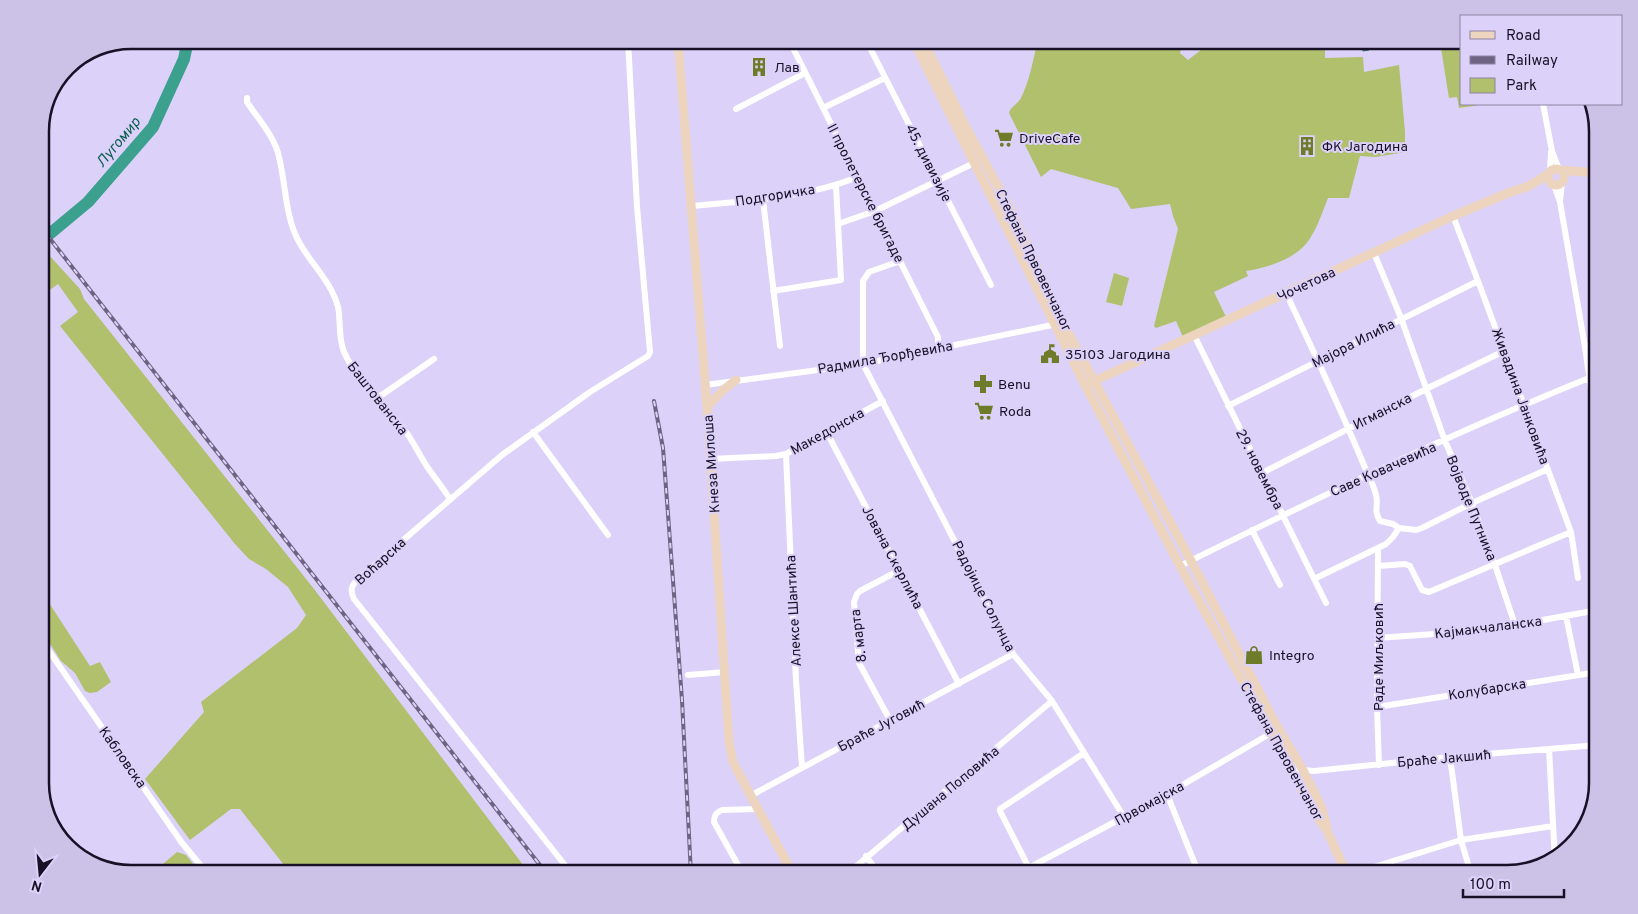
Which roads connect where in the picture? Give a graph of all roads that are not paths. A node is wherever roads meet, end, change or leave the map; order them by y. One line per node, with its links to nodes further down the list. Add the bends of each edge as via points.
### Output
1 (628, 49): 58 (street, Воћарска, via 637,207 650,352)
2 (679, 49): 24 (street, Кнеза Милоша)
3 (793, 49): 7 (street, II пролетерске бригаде)
4 (870, 49): 8 (street, 45. дивизије)
5 (918, 49): 13 (street, Стефана Првовенчаног)
6 (927, 49): 13 (street, Стефана Првовенчаног)
7 (805, 73): 11 (street, II пролетерске бригаде); 12 (street)
8 (885, 78): 11 (street); 19 (street, 45. дивизије)
9 (248, 98): 51 (street, Баштованска, via 247,102 279,156 286,200 298,242 329,286 336,302 343,349 352,368)
10 (1543, 105): 15 (street)
11 (823, 108): 18 (street, II пролетерске бригаде)
12 (736, 109)
13 (964, 133): 14 (street, Стефана Првовенчаног); 35 (street, Стефана Првовенчаног, via 1010,209)
14 (974, 163): 19 (street); 35 (street, Стефана Првовенчаног)
15 (1554, 171): 16 (street, Чочетова); 20 (street, via 1564,175); 20 (street, via 1548,180); 22 (street, Чочетова)
16 (1584, 172): 17 (street, Чочетова); 20 (street, Чочетова)
17 (1589, 172)
18 (858, 177): 21 (street, Подгоричка); 25 (street, II пролетерске бригаде)
19 (938, 180): 25 (street); 31 (street, 45. дивизије)
20 (1558, 183): 22 (street, Чочетова); 39 (street)
21 (836, 186): 23 (street, Подгоричка); 27 (street)
22 (1529, 186): 26 (street, Чочетова)
23 (763, 200): 24 (street, Подгоричка); 32 (street)
24 (691, 206): 48 (street, Кнеза Милоша)
25 (875, 211): 27 (street); 29 (street, II пролетерске бригаде)
26 (1453, 216): 28 (street, Чочетова); 30 (street, Живадина Јанковића)
27 (838, 224): 32 (street, via 841,280)
28 (1374, 253): 33 (street, Чочетова); 34 (street, Војводе Путника)
29 (900, 261): 40 (street, II пролетерске бригаде, via 938,337); 44 (street, via 869,272 863,281)
30 (1478, 281): 34 (street, Мајора Илића); 41 (street, Живадина Јанковића)
31 (991, 285)
32 (773, 291): 37 (street)
33 (1286, 293): 36 (street, Чочетова); 43 (street)
34 (1401, 318): 43 (street, Мајора Илића); 50 (street, Војводе Путника)
35 (1059, 324): 40 (street, Радмила Ђорђевића); 47 (street, Стефана Првовенчаног); 49 (street, Стефана Првовенчаног)
36 (1194, 335): 47 (street, Чочетова); 54 (street, 29. новембра)
37 (780, 346)
38 (1589, 346): 39 (street)
39 (1585, 347): 45 (street)
40 (938, 348): 44 (street, Радмила Ђорђевића)
41 (1504, 351): 50 (street, Игманска); 53 (street, Живадина Јанковића)
42 (434, 359): 51 (street)
43 (1318, 360): 54 (street, Мајора Илића); 56 (street)
44 (863, 364): 46 (street, Радмила Ђорђевића); 52 (street, Радојице Солунца)
45 (1589, 378): 53 (street, Саве Ковачевића)
46 (736, 380): 48 (street, Радмила Ђорђевића); 55 (street)
47 (1094, 381): 49 (street, Чочетова); 73 (street, Стефана Првовенчаног)
48 (705, 385): 55 (street, Кнеза Милоша)
49 (1085, 385): 75 (street, Стефана Првовенчаног)
50 (1426, 389): 56 (street, Игманска); 59 (street, Војводе Путника)
51 (376, 399): 65 (street, Баштованска, via 405,432)
52 (883, 401): 57 (street, Македонска); 87 (street, Радојице Солунца)
53 (1524, 404): 59 (street, Саве Ковачевића); 62 (street, Живадина Јанковића)
54 (1228, 406): 63 (street, 29. новембра)
55 (707, 407): 61 (street, Кнеза Милоша)
56 (1349, 428): 63 (street, Игманска); 64 (street)
57 (826, 431): 60 (street, Македонска); 77 (street, Јована Скерлића)
58 (533, 432): 65 (street, Воћарска); 71 (street)
59 (1445, 441): 64 (street, Саве Ковачевића); 66 (street, Војводе Путника)
60 (786, 454): 61 (street, Македонска); 102 (street, Алексе Шантића)
61 (710, 459): 88 (street, Кнеза Милоша)
62 (1548, 469): 66 (street); 70 (street, Живадина Јанковића)
63 (1262, 473): 67 (street, 29. новембра)
64 (1368, 475): 67 (street, Саве Ковачевића); 68 (street, via 1377,497 1376,516 1380,521)
65 (450, 499): 115 (street, Воћарска, via 352,584 351,591 407,667)
66 (1472, 503): 68 (street, via 1422,528); 74 (street, Војводе Путника)
67 (1283, 515): 69 (street, Саве Ковачевића); 79 (street, 29. новембра)
68 (1399, 528): 72 (street, via 1394,537)
69 (1252, 530): 73 (street, Саве Ковачевића); 80 (street)
70 (1571, 532): 74 (street); 78 (street, Живадина Јанковића)
71 (608, 535)
72 (1378, 548): 76 (street, Раде Миљковић); 79 (street)
73 (1191, 561): 75 (street, Саве Ковачевића); 96 (street, Стефана Првовенчаног)
74 (1496, 565): 76 (street, via 1429,592 1422,590 1410,566); 84 (street, Војводе Путника)
75 (1180, 566): 96 (street, Стефана Првовенчаног)
76 (1379, 566): 85 (street, Раде Миљковић)
77 (900, 570): 92 (street, Јована Скерлића); 95 (street, 8. марта, via 860,591 854,602 859,663)
78 (1578, 578)
79 (1314, 579): 81 (street, 29. новембра)
80 (1280, 585)
81 (1326, 603)
82 (1589, 612): 83 (street, Кајмакчаланска)
83 (1566, 616): 84 (street, Кајмакчаланска); 91 (street)
84 (1515, 624): 85 (street, Кајмакчаланска)
85 (1377, 638): 94 (street, Раде Миљковић)
86 (49, 651): 114 (street, Кабловска)
87 (1013, 654): 92 (street, Браће Југовић); 93 (street, Радојице Солунца)
88 (725, 672): 90 (street); 106 (street, Кнеза Милоша, via 732,754)
89 (1589, 673): 91 (street, Колубарска)
90 (688, 675)
91 (1578, 675): 94 (street, Колубарска)
92 (959, 684): 95 (street, Браће Југовић)
93 (1052, 701): 99 (street, Радојице Солунца); 113 (street, Душана Поповића)
94 (1377, 707): 101 (street, Раде Миљковић)
95 (890, 720): 102 (street, Браће Југовић)
96 (1275, 731): 103 (street, Стефана Првовенчаног); 104 (street, Стефана Првовенчаног); 105 (street, Првомајска)
97 (1589, 746): 98 (street, Браће Јакшић)
98 (1549, 749): 100 (street, Браће Јакшић); 109 (street)
99 (1084, 753): 108 (street, Радојице Солунца); 120 (street, via 1000,809)
100 (1450, 757): 101 (street, Браће Јакшић); 111 (street)
101 (1379, 765): 104 (street, Браће Јакшић)
102 (802, 767): 106 (street, Браће Југовић)
103 (1291, 769): 104 (street, Браће Јакшић); 110 (street, Стефана Првовенчаног)
104 (1303, 770): 110 (street, Стефана Првовенчаног, via 1321,806)
105 (1167, 794): 108 (street, Првомајска); 122 (street)
106 (750, 796): 107 (street, Кнеза Милоша)
107 (757, 809): 116 (street, via 722,810 714,818); 117 (street, Кнеза Милоша)
108 (1124, 817): 121 (street, Првомајска)
109 (1553, 826): 111 (street); 112 (street)
110 (1328, 831): 123 (street)
111 (1461, 840): 124 (street); 125 (street)
112 (1554, 850)
113 (866, 856): 118 (street, Душана Поповића); 119 (street)
114 (200, 865)
115 (565, 865)
116 (738, 865)
117 (786, 865)
118 (856, 865)
119 (872, 865)
120 (1028, 865)
121 (1036, 865)
122 (1195, 865)
123 (1343, 865)
124 (1380, 865)
125 (1468, 865)

